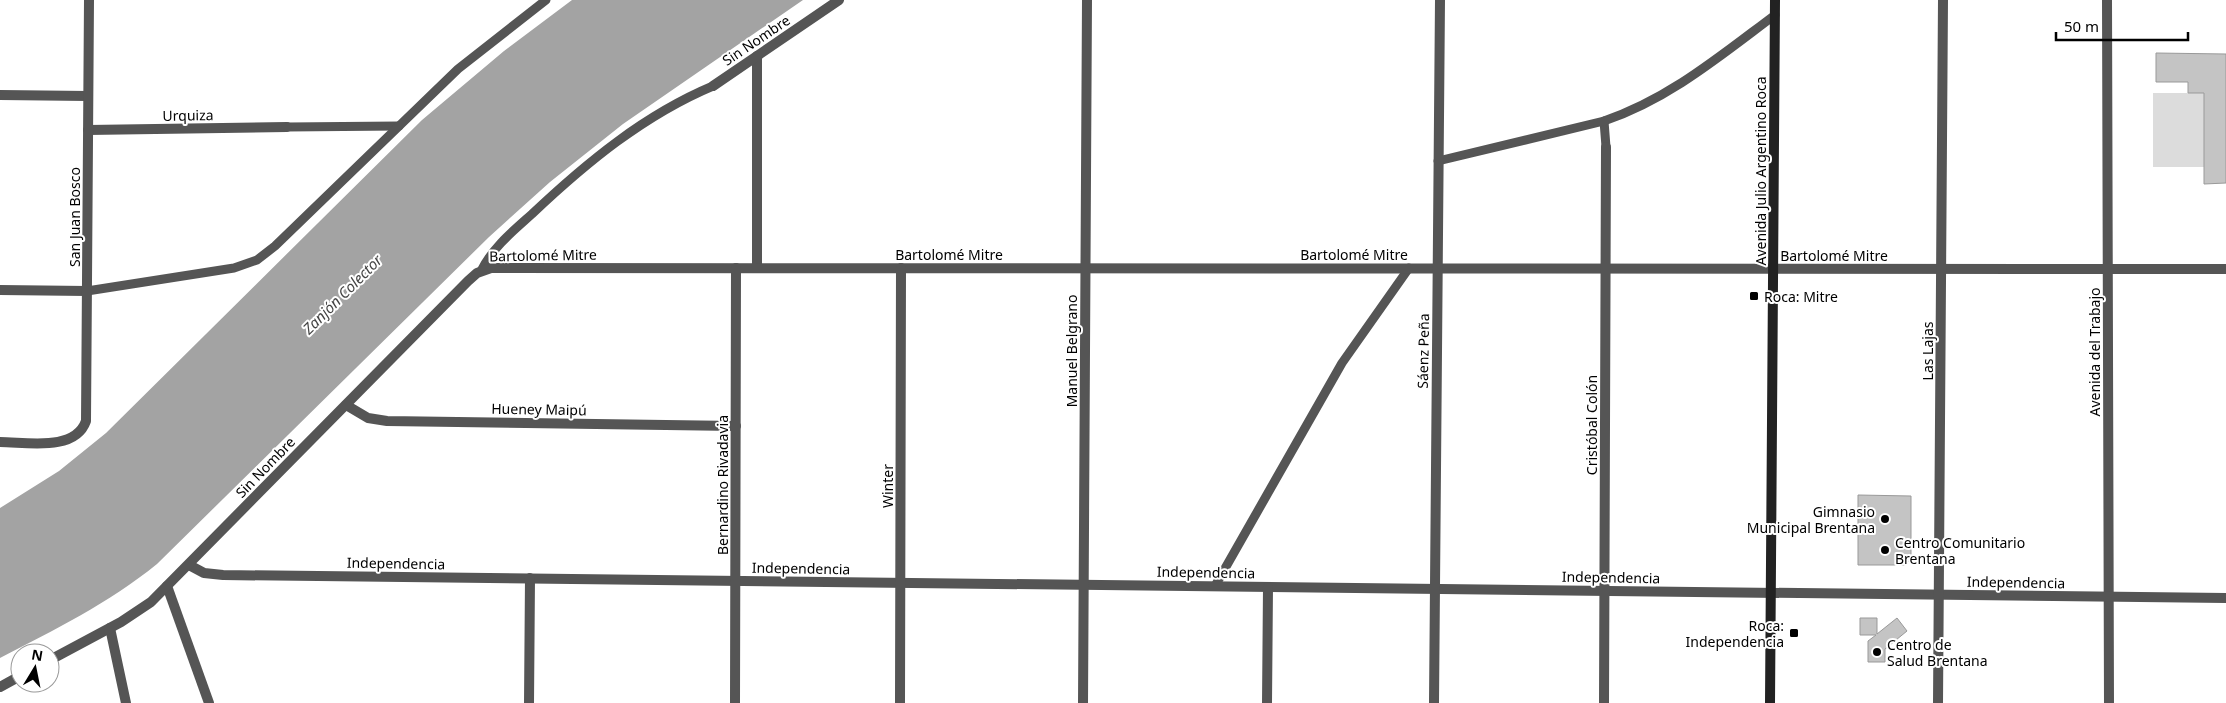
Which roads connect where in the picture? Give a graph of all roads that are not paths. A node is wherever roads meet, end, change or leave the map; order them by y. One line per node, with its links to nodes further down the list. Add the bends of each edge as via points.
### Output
1 (89, 0): 13 (street, San Juan Bosco)
2 (546, 0): 15 (lane, via 476,53)
3 (839, 0): 10 (street, Sin Nombre)
4 (1087, 0): 23 (street, Manuel Belgrano)
5 (1440, 0): 19 (street, Sáenz Peña)
6 (1775, 0): 9 (main road, Avenida Julio Argentino Roca)
7 (1943, 0): 28 (street, Las Lajas)
8 (2107, 0): 29 (street, Avenida del Trabajo)
9 (1775, 15): 14 (lane, via 1670,92); 27 (main road, Avenida Julio Argentino Roca)
10 (757, 56): 11 (street, Sin Nombre); 21 (street)
11 (713, 86): 31 (lane, via 661,111 598,155 498,245)
12 (0, 95): 13 (street)
13 (88, 96): 17 (street, San Juan Bosco)
14 (1604, 121): 18 (lane); 19 (lane)
15 (399, 126): 16 (lane); 33 (lane, via 257,260 234,268)
16 (287, 127): 17 (street, Urquiza)
17 (88, 130): 33 (street, San Juan Bosco)
18 (1606, 147): 26 (street, Cristóbal Colón)
19 (1438, 161): 25 (street, Sáenz Peña)
20 (736, 268): 21 (street, Bartolomé Mitre); 31 (street, Bartolomé Mitre, via 497,268); 35 (street, Bernardino Rivadavia)
21 (757, 268): 22 (street, Bartolomé Mitre)
22 (901, 268): 23 (street, Bartolomé Mitre); 40 (street, Winter)
23 (1086, 268): 24 (street, Bartolomé Mitre); 41 (street, Manuel Belgrano)
24 (1409, 268): 25 (street, Bartolomé Mitre); 43 (lane, via 1337,371)
25 (1438, 268): 26 (street, Bartolomé Mitre); 45 (street, Sáenz Peña)
26 (1605, 268): 27 (street, Bartolomé Mitre); 46 (street, Cristóbal Colón)
27 (1773, 268): 28 (street, Bartolomé Mitre); 47 (main road, Avenida Julio Argentino Roca)
28 (1941, 268): 29 (street, Bartolomé Mitre); 48 (street, Las Lajas)
29 (2108, 269): 30 (street, Bartolomé Mitre); 49 (street, Avenida del Trabajo)
30 (2226, 269)
31 (481, 271): 34 (street, Sin Nombre)
32 (0, 290): 33 (street)
33 (87, 291): 36 (street, San Juan Bosco, via 87,415 80,433 60,441)
34 (346, 404): 35 (street, Hueney Maipú, via 368,418 387,421); 37 (street, Sin Nombre)
35 (736, 426): 39 (street, Bernardino Rivadavia)
36 (0, 442)
37 (188, 565): 38 (street, Independencia, via 204,573 223,575); 42 (street, Sin Nombre)
38 (530, 578): 39 (street, Independencia); 55 (street)
39 (735, 581): 40 (street, Independencia); 56 (street, Bernardino Rivadavia)
40 (901, 583): 41 (street, Independencia); 57 (street, Winter)
41 (1084, 585): 43 (street, Independencia); 58 (street, Manuel Belgrano)
42 (167, 586): 51 (street, Sin Nombre, via 142,609); 54 (street)
43 (1215, 586): 44 (street, Independencia)
44 (1268, 587): 45 (street, Independencia); 59 (street)
45 (1435, 589): 46 (street, Independencia); 60 (street, Sáenz Peña)
46 (1604, 591): 47 (street, Independencia); 61 (street, Cristóbal Colón)
47 (1771, 593): 48 (street, Independencia); 62 (main road, Avenida Julio Argentino Roca)
48 (1939, 595): 49 (street, Independencia); 63 (street, Las Lajas)
49 (2109, 597): 50 (street, Independencia); 64 (street, Avenida del Trabajo)
50 (2226, 598)
51 (110, 628): 52 (street, Sin Nombre); 53 (street)
52 (60, 655)
53 (126, 703)
54 (209, 703)
55 (529, 703)
56 (735, 703)
57 (900, 703)
58 (1083, 703)
59 (1267, 703)
60 (1434, 703)
61 (1604, 703)
62 (1770, 703)
63 (1938, 703)
64 (2109, 703)

